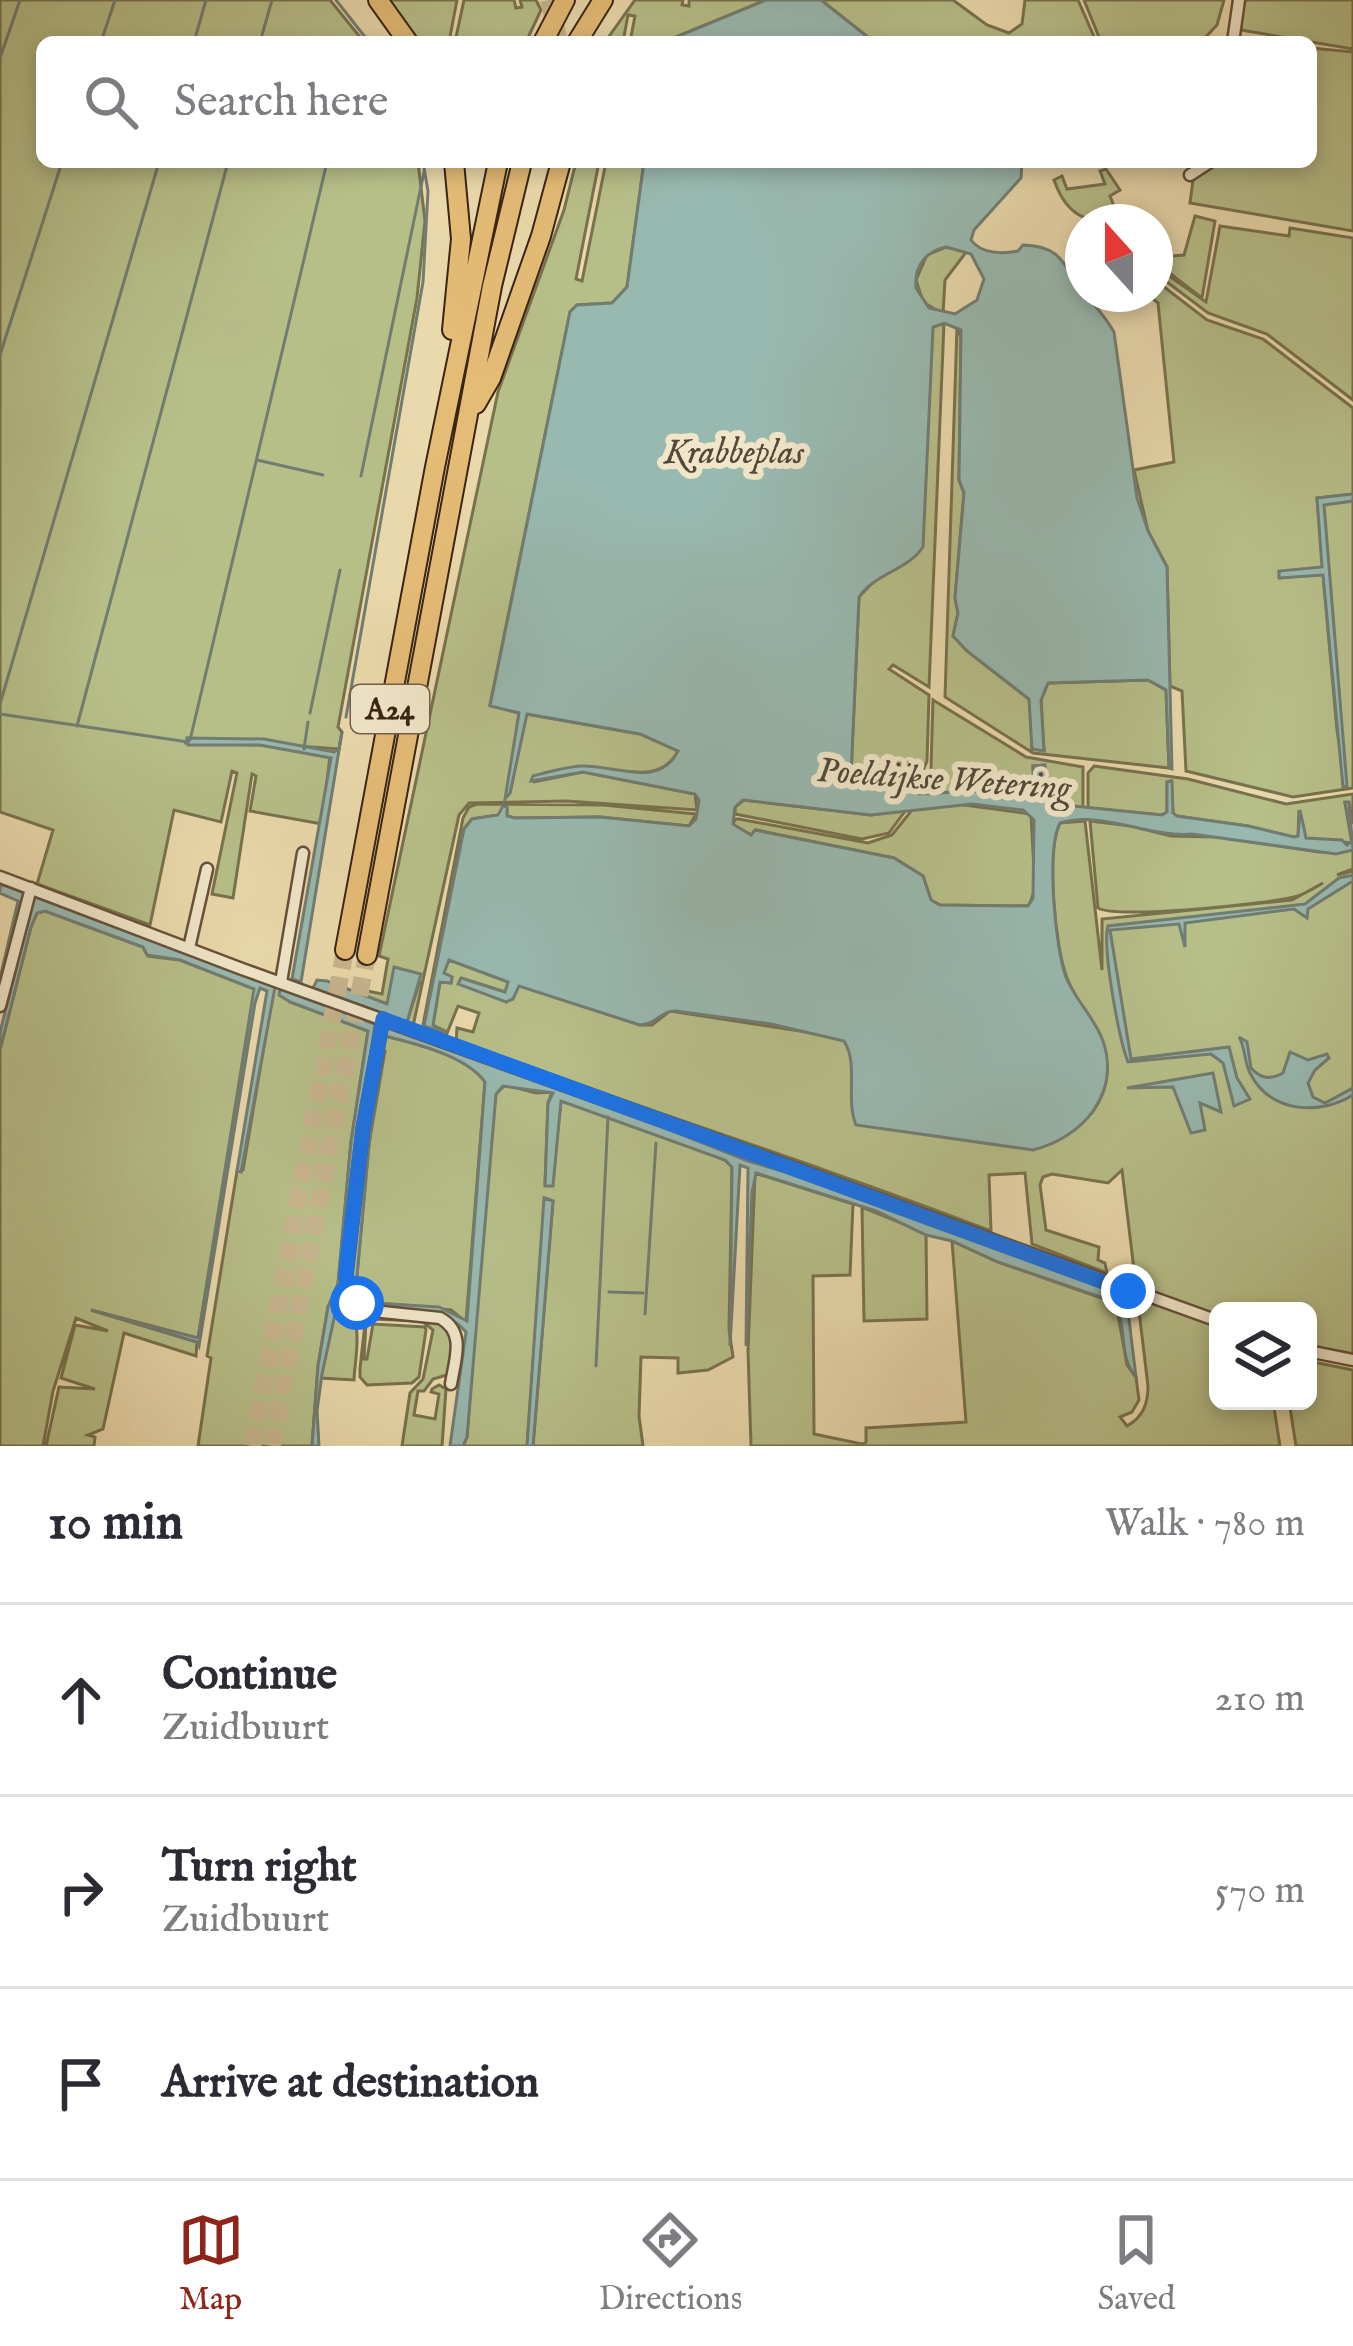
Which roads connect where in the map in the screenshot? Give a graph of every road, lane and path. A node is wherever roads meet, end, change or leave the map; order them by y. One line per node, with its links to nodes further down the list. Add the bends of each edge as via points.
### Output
1 (378, 0): 5 (highway)
2 (565, 0): 6 (highway)
3 (603, 0): 7 (highway)
4 (1239, 0): 8 (street)
5 (404, 36)
6 (546, 36)
7 (581, 36)
8 (1234, 36)
9 (455, 168): 16 (highway, via 459,279)
10 (497, 168): 16 (highway, A24)
11 (521, 168): 15 (highway, A24)
12 (559, 168): 15 (highway, A24, via 491,378)
13 (1201, 168): 14 (street)
14 (1190, 175)
15 (468, 419): 23 (highway, A24)
16 (435, 467): 22 (highway, A24)
17 (303, 853): 24 (street)
18 (207, 869): 21 (street)
19 (0, 877): 20 (street)
20 (31, 888): 21 (street); 25 (street)
21 (189, 948): 24 (street)
22 (345, 950)
23 (367, 955)
24 (281, 982): 26 (street)
25 (0, 1006)
26 (383, 1019): 27 (street); 30 (street, via 346,1277 363,1310 452,1324)
27 (1209, 1318)
28 (1317, 1353): 29 (street)
29 (1353, 1360)
30 (452, 1384)

